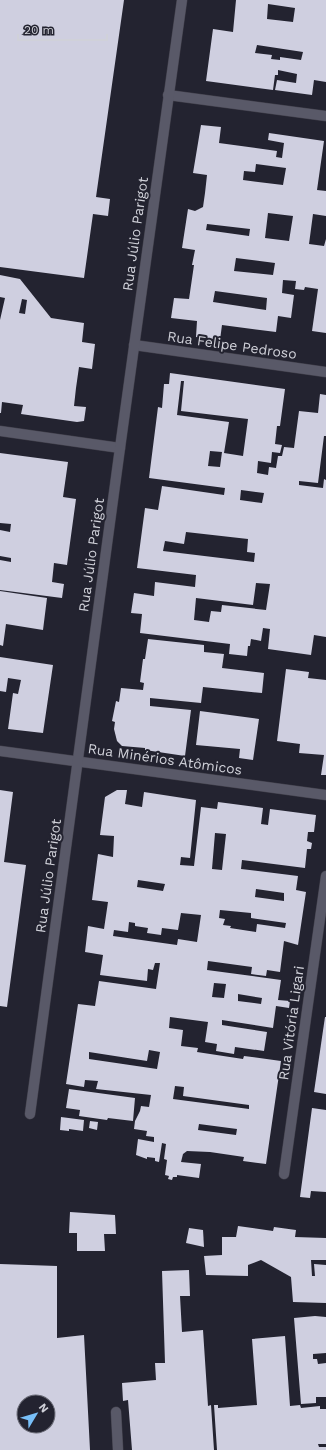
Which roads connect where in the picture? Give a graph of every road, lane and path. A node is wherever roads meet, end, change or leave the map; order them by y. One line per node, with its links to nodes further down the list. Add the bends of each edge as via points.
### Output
1 (182, 0): 2 (street, Rua Júlio Parigot)
2 (168, 95): 3 (street); 4 (street, Rua Júlio Parigot)
3 (326, 116)
4 (134, 345): 5 (street, Rua Felipe Pedroso); 7 (street, Rua Júlio Parigot)
5 (326, 372)
6 (0, 432): 7 (street)
7 (120, 448): 9 (street, Rua Júlio Parigot)
8 (0, 751): 9 (street, Rua Minérios Atômicos)
9 (77, 761): 10 (street, Rua Minérios Atômicos); 12 (street, Rua Júlio Parigot)
10 (326, 795)
11 (326, 876): 13 (street, Rua Vitória Ligari)
12 (30, 1114)
13 (284, 1174)
14 (116, 1412): 15 (street)
15 (118, 1450)

